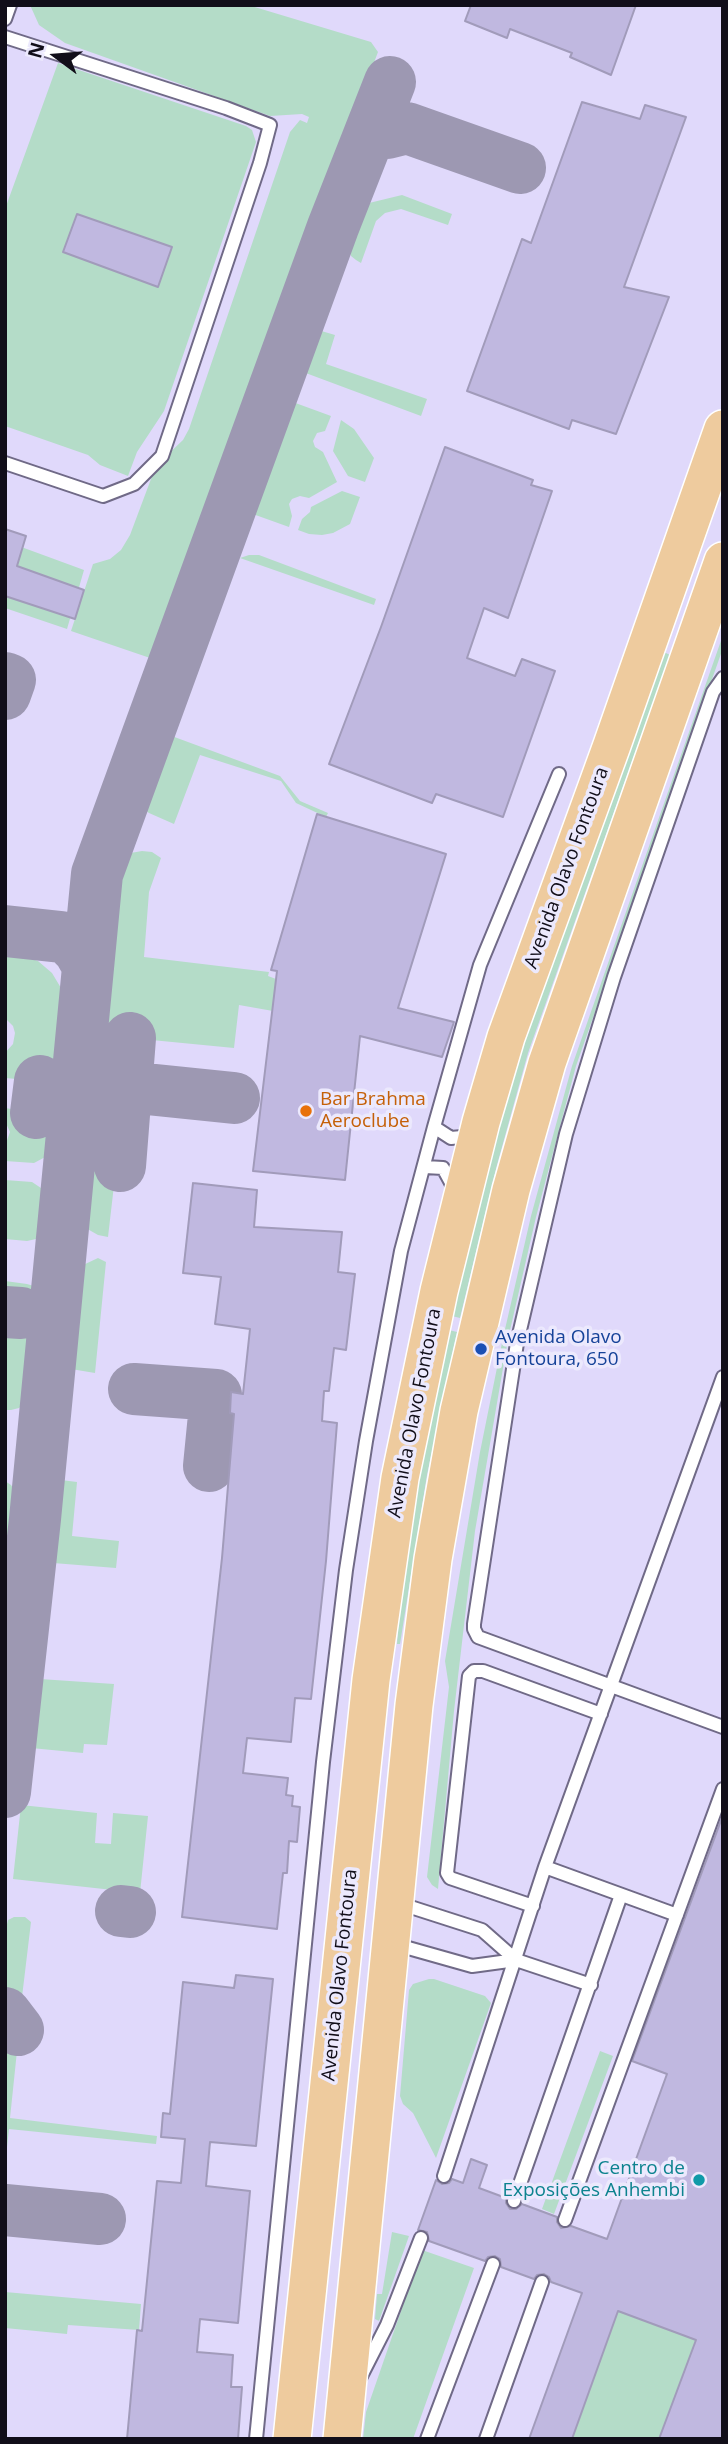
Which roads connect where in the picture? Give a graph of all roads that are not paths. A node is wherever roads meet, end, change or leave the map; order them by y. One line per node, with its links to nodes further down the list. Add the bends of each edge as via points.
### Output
1 (10, 5): 2 (lane)
2 (5, 19)
3 (5, 37): 5 (lane, via 270,125 162,456 134,484 103,496)
4 (723, 429): 6 (main road, Avenida Olavo Fontoura)
5 (5, 463)
6 (689, 526): 7 (main road, via 698,542); 9 (main road, Avenida Olavo Fontoura)
7 (723, 547)
8 (723, 561): 10 (main road)
9 (669, 582): 10 (main road, via 690,580); 13 (main road, Avenida Olavo Fontoura, via 506,1037)
10 (710, 600): 24 (main road, via 547,1063 511,1190 473,1348 433,1559)
11 (723, 678): 18 (lane, via 713,692 614,978 566,1134 517,1343 474,1624 478,1637)
12 (559, 774): 14 (lane, via 480,965)
13 (481, 1122): 14 (lane, via 462,1137 451,1138); 16 (main road, Avenida Olavo Fontoura)
14 (433, 1127): 15 (lane)
15 (425, 1167): 16 (lane, via 443,1168); 41 (lane, via 401,1251 346,1570)
16 (459, 1207): 29 (main road, Avenida Olavo Fontoura, via 423,1363 386,1567)
17 (723, 1377): 18 (lane)
18 (611, 1685): 19 (lane); 20 (lane)
19 (601, 1714): 22 (lane); 25 (lane, via 483,1671 469,1676 447,1873 450,1878)
20 (723, 1727)
21 (723, 1790): 26 (lane)
22 (545, 1867): 23 (lane); 25 (lane)
23 (621, 1895): 26 (lane); 30 (lane)
24 (394, 1902): 27 (main road); 28 (lane, via 482,1930)
25 (533, 1906): 28 (lane)
26 (677, 1915): 36 (lane)
27 (390, 1942): 28 (lane, via 472,1966); 31 (main road)
28 (516, 1961): 30 (lane); 34 (lane)
29 (340, 1979): 31 (main road, via 358,1998 372,2001); 32 (main road, Avenida Olavo Fontoura)
30 (591, 1985): 35 (lane)
31 (385, 1992): 33 (main road)
32 (332, 2052): 33 (main road, via 342,2047 363,2049); 42 (main road, Avenida Olavo Fontoura)
33 (378, 2073): 40 (main road)
34 (444, 2176)
35 (514, 2202)
36 (565, 2220)
37 (421, 2238): 40 (lane, via 377,2347)
38 (492, 2264): 44 (lane)
39 (542, 2282): 45 (lane)
40 (346, 2400): 43 (main road)
41 (256, 2439)
42 (292, 2439)
43 (342, 2439)
44 (427, 2439)
45 (486, 2439)

